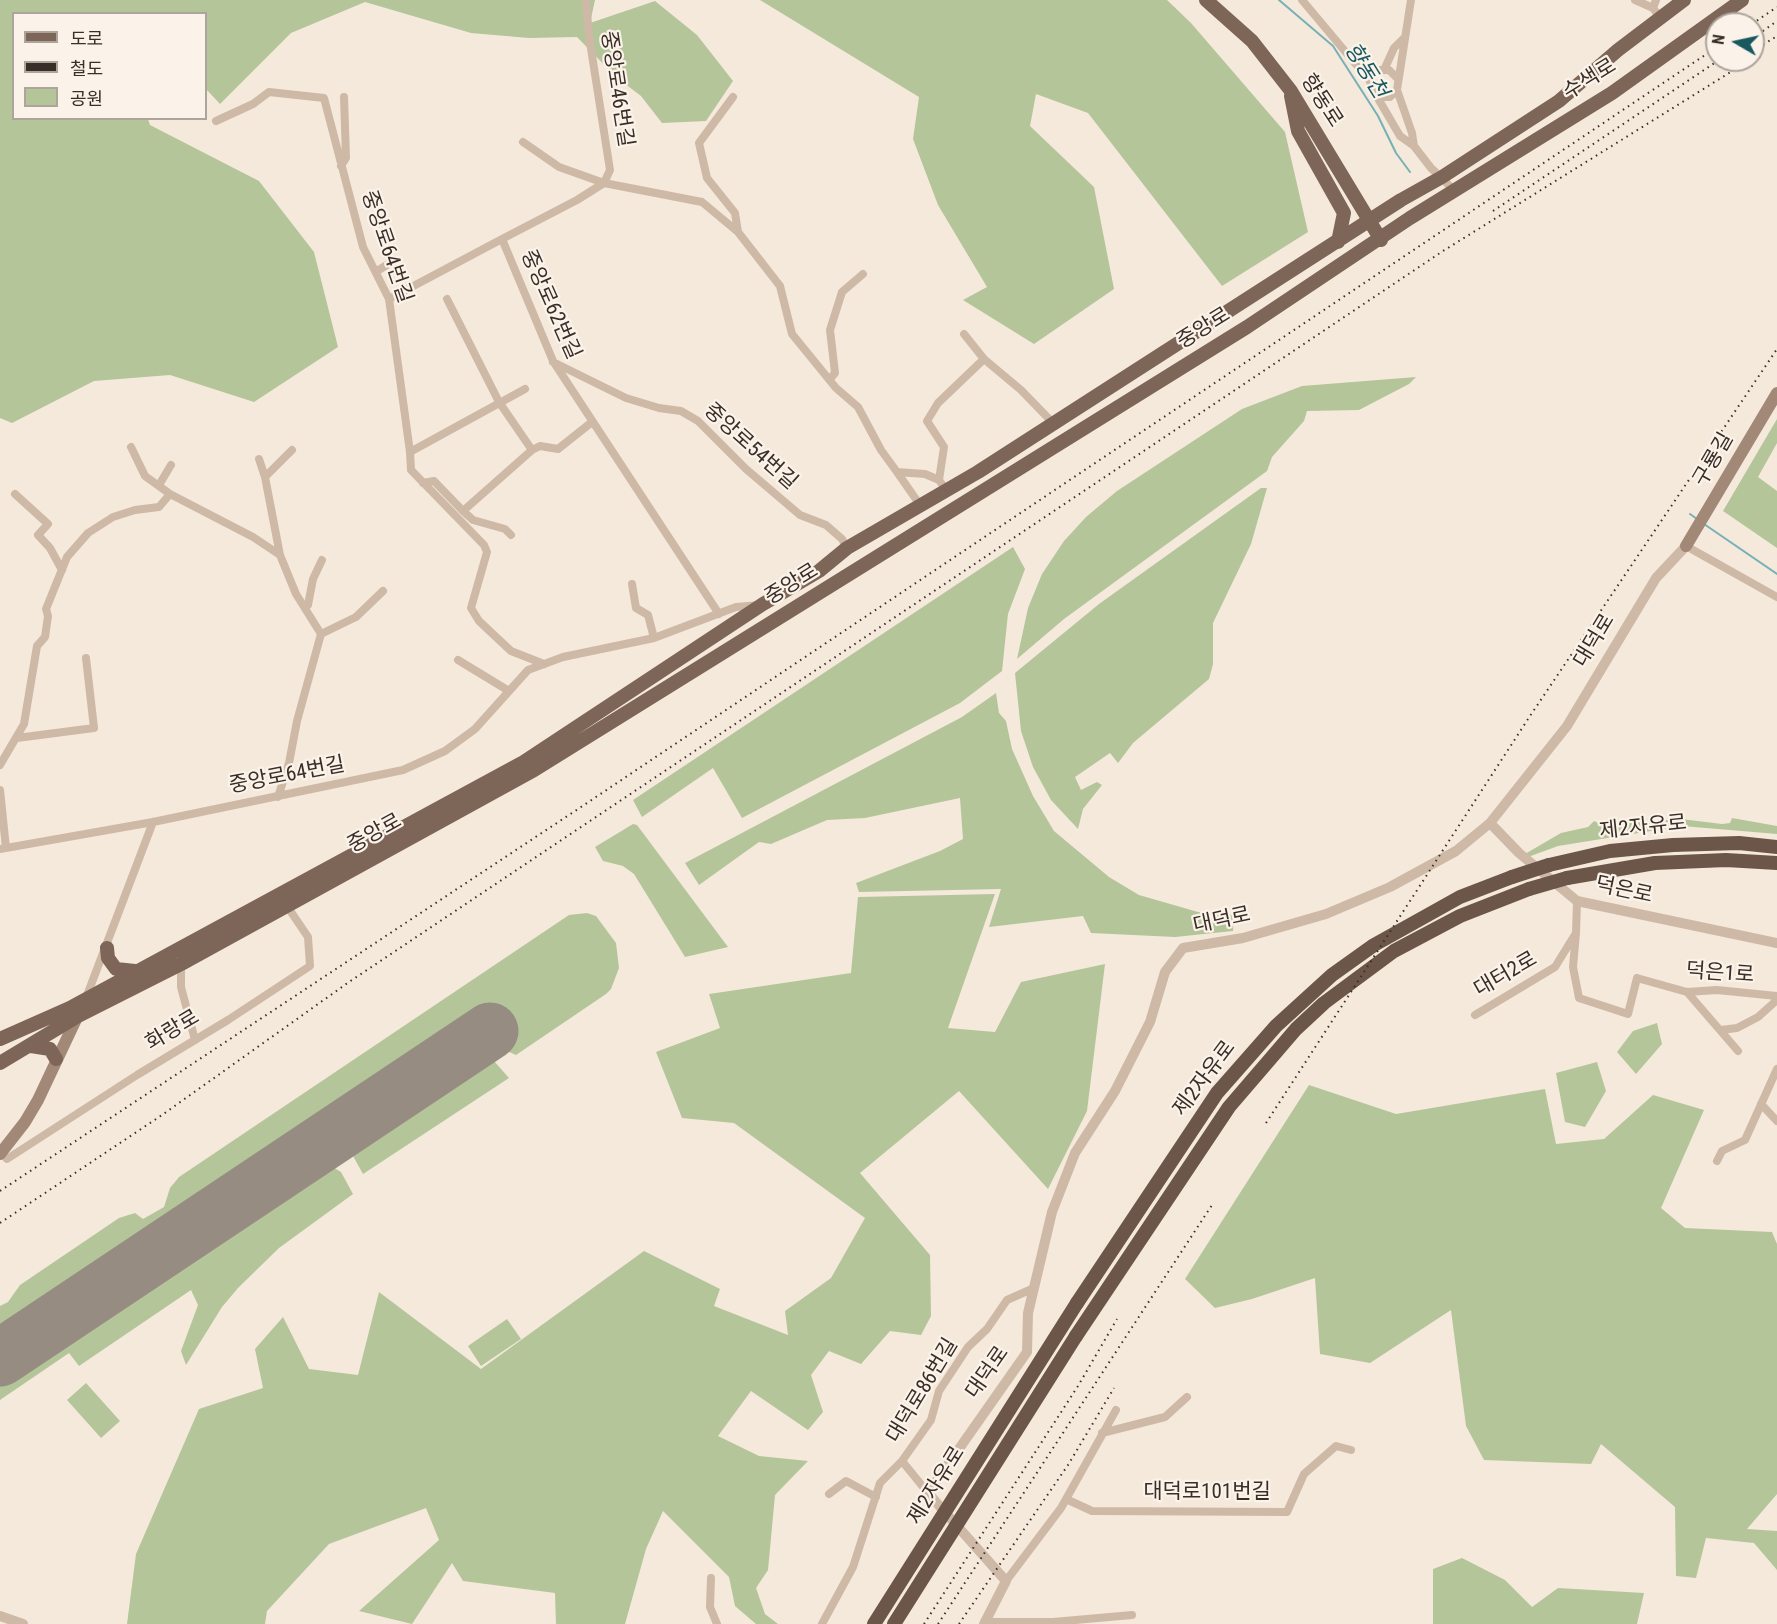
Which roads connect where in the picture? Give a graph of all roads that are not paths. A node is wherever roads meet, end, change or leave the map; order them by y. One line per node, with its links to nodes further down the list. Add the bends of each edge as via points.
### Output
1 (586, 0): 23 (street, 중앙로46번길, via 588,36 610,170)
2 (1206, 0): 14 (main road, 향동로, via 1252,41)
3 (1302, 0): 12 (street)
4 (1411, 0): 9 (street)
5 (1635, 0): 8 (street)
6 (1684, 0): 8 (main road, 수색로)
7 (1742, 0): 24 (main road, 수색로, via 1612,93)
8 (1656, 8): 22 (main road, 수색로, via 1559,101)
9 (1403, 39): 10 (street); 11 (street)
10 (1384, 69): 11 (street); 12 (street)
11 (1397, 78): 13 (street)
12 (1370, 81): 15 (street)
13 (1397, 90): 15 (street, via 1390,97); 20 (street)
14 (1290, 91): 25 (main road, 향동로); 29 (main road, via 1298,131 1343,209)
15 (1376, 95): 20 (street, via 1400,136)
16 (344, 97): 21 (street, 중앙로64번길, via 345,158)
17 (734, 97): 26 (street, via 699,142 707,178 735,213)
18 (216, 121): 21 (street, 중앙로64번길, via 269,92 324,98)
19 (523, 142): 23 (street, via 559,167)
20 (1414, 146): 22 (street)
21 (341, 165): 31 (street, 중앙로64번길, via 363,247)
22 (1442, 177): 24 (street); 25 (main road, 중앙로)
23 (604, 183): 26 (street, via 702,202); 27 (street, 중앙로62번길)
24 (1456, 192): 28 (main road, 중앙로)
25 (1369, 222): 28 (main road, 향동로); 29 (main road, 중앙로)
26 (738, 232): 38 (street, via 780,286 792,334)
27 (502, 239): 33 (street); 37 (street, 중앙로62번길)
28 (1381, 240): 87 (main road, 중앙로, via 534,770)
29 (1338, 242): 43 (main road, 중앙로)
30 (395, 260): 31 (street)
31 (377, 271): 33 (street, 중앙로64번길)
32 (863, 274): 38 (street, via 842,292 830,330 835,374)
33 (389, 299): 47 (street, 중앙로64번길)
34 (447, 299): 41 (street)
35 (964, 334): 36 (street)
36 (984, 359): 43 (street); 54 (street, via 938,403 927,421 944,447)
37 (553, 362): 42 (street, 중앙로62번길); 61 (street, 중앙로54번길, via 626,398 681,411 801,515 826,525)
38 (830, 379): 50 (street, via 858,407)
39 (525, 389): 41 (street)
40 (1777, 393): 60 (main road, 구룡길)
41 (499, 402): 46 (street); 47 (street)
42 (592, 422): 46 (street, via 558,449 540,446); 70 (street, 중앙로62번길)
43 (1053, 423): 54 (main road, 중앙로)
44 (130, 447): 53 (street, via 145,476)
45 (292, 450): 51 (street)
46 (532, 450): 58 (street)
47 (410, 452): 52 (street, 중앙로64번길, via 411,470)
48 (260, 459): 51 (street)
49 (171, 465): 53 (street)
50 (897, 472): 54 (street, via 924,474); 57 (street)
51 (265, 477): 62 (street)
52 (423, 483): 58 (street, via 434,481); 75 (street, 중앙로64번길, via 487,552 471,608 479,621 511,651)
53 (159, 485): 56 (street)
54 (942, 485): 57 (main road, 중앙로)
55 (15, 494): 64 (street, via 48,525 38,535)
56 (170, 494): 62 (street); 64 (street, via 159,507 113,517 88,533 73,547)
57 (920, 505): 61 (main road, 중앙로)
58 (462, 511): 59 (street, via 473,520 505,529)
59 (511, 535)
60 (1688, 543): 67 (street); 82 (street, 대덕로, via 1656,578 1567,726)
61 (848, 548): 68 (main road, 중앙로, via 819,571)
62 (280, 555): 69 (street)
63 (322, 560): 69 (street)
64 (62, 570): 77 (street, via 46,609 45,637 37,646 27,710)
65 (632, 584): 72 (street, via 636,608 648,615)
66 (383, 591): 71 (street, via 356,617)
67 (1777, 597)
68 (763, 604): 70 (street, 중앙로64번길); 92 (main road, 중앙로, via 522,763)
69 (305, 607): 71 (street)
70 (718, 614): 72 (street, 중앙로64번길)
71 (321, 634): 80 (street)
72 (654, 638): 75 (street, 중앙로64번길)
73 (86, 658): 77 (street, via 94,728)
74 (458, 660): 76 (street)
75 (544, 664): 76 (street, 중앙로64번길, via 528,670)
76 (510, 691): 80 (street, 중앙로64번길, via 475,729 445,751 404,770)
77 (17, 738): 78 (street)
78 (0, 765)
79 (0, 790): 84 (street)
80 (278, 797): 81 (street, 중앙로64번길)
81 (153, 822): 84 (street, 중앙로64번길); 90 (street)
82 (1490, 822): 86 (street, 덕은로, via 1519,853); 110 (street, 대덕로, via 1456,851 1390,887 1326,914 1243,938 1183,948 1165,972 1150,1022 1115,1091 1075,1153 1052,1212)
83 (1777, 847): 128 (highway, 제2자유로, bridge, via 1739,843 1673,845 1610,851 1549,865 1460,897 1374,945 1332,975 1250,1053 1217,1094 1077,1304)
84 (3, 849)
85 (1777, 863): 129 (highway, 제2자유로, bridge, via 1655,863 1567,878 1529,889 1460,916 1394,951 1324,1003 1296,1029 1229,1107 1076,1336)
86 (1577, 901): 88 (street, 대터2로); 89 (street, 덕은로)
87 (287, 906): 91 (main road, 중앙로); 100 (street, 화랑로, via 308,937 310,966)
88 (1576, 933): 93 (street, 덕은1로, via 1573,967 1579,998 1628,1014 1637,978); 96 (street, 대터2로, via 1555,968)
89 (1777, 943)
90 (107, 948): 92 (main road, via 108,958 116,969); 95 (street)
91 (181, 964): 97 (main road, 중앙로); 100 (street, via 181,987)
92 (135, 971): 95 (main road, 중앙로)
93 (1687, 992): 94 (street, 덕은1로, via 1717,990); 98 (street)
94 (1777, 998): 98 (street, via 1758,1017 1737,1028)
95 (86, 999): 97 (main road, 화랑로); 99 (main road, 중앙로)
96 (1475, 1014)
97 (78, 1016): 101 (main road, 중앙로); 103 (main road, 화랑로)
98 (1721, 1030): 102 (street)
99 (1, 1036)
100 (195, 1040): 108 (street, 화랑로, via 8,1159)
101 (31, 1047): 103 (main road, via 50,1049); 104 (main road, 중앙로)
102 (1738, 1051)
103 (56, 1059): 108 (main road, 화랑로, via 38,1100)
104 (0, 1063)
105 (1777, 1069): 106 (street)
106 (1761, 1104): 107 (street); 109 (street, via 1745,1140 1722,1151)
107 (1777, 1121)
108 (0, 1154)
109 (1717, 1161)
110 (1034, 1288): 115 (street, 대덕로86번길, via 1007,1300 987,1329 968,1347 939,1391 931,1420); 116 (street, 대덕로, via 1028,1313 1027,1352)
111 (1187, 1397): 113 (street, via 1165,1417)
112 (1116, 1410): 113 (street)
113 (1102, 1433): 119 (street)
114 (1351, 1450): 119 (street, 대덕로101번길, via 1336,1446 1304,1474 1287,1512 1092,1511)
115 (902, 1461): 116 (street); 118 (street, 대덕로86번길, via 880,1483)
116 (928, 1493): 121 (street)
117 (829, 1494): 118 (street, via 846,1481)
118 (876, 1497): 127 (street, 대덕로86번길, via 853,1567)
119 (1066, 1499): 121 (street)
120 (711, 1578): 126 (street, via 710,1607)
121 (1006, 1581): 124 (street)
122 (1132, 1615): 124 (street)
123 (0, 1616): 125 (street)
124 (984, 1623)
125 (23, 1624)
126 (717, 1624)
127 (822, 1624)
128 (874, 1624)
129 (894, 1624)

